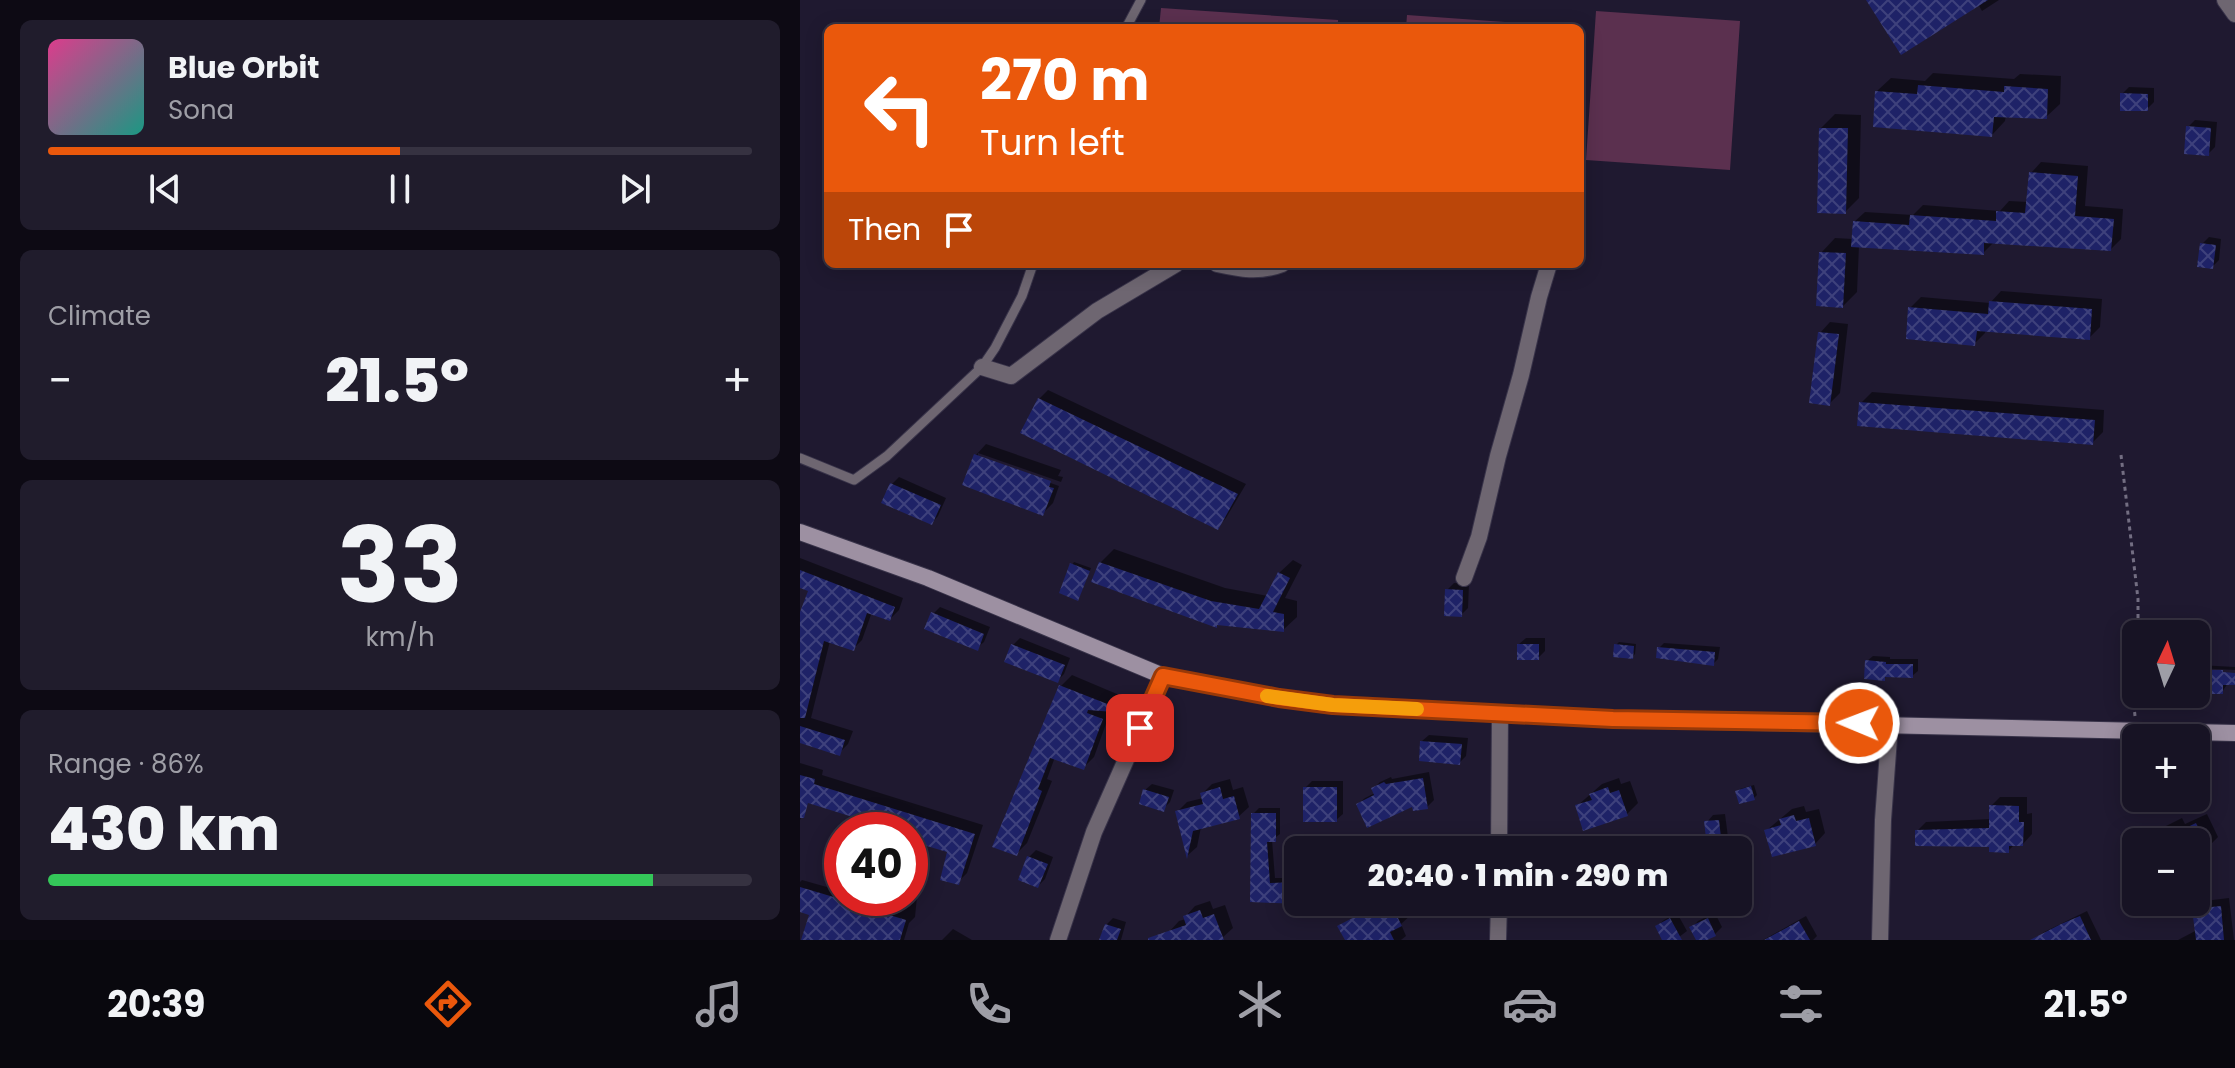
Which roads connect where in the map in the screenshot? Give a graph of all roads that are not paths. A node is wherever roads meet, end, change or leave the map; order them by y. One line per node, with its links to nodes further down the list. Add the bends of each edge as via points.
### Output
1 (1141, 0): 4 (lane)
2 (2225, 0): 3 (street)
3 (2235, 14)
4 (1128, 24)
5 (1032, 268): 10 (lane)
6 (1169, 268): 10 (street, via 1097,311 1011,376)
7 (1234, 268): 8 (street)
8 (1273, 268)
9 (1548, 268): 13 (street)
10 (982, 367): 11 (lane, via 854,480)
11 (800, 458)
12 (800, 532): 14 (street, via 928,578)
13 (1464, 578)
14 (1163, 676): 15 (street, via 1333,705); 20 (street, via 1094,832)
15 (1500, 715): 16 (street); 18 (street)
16 (1890, 724): 17 (street); 22 (street)
17 (2235, 733)
18 (1499, 836)
19 (1499, 916): 21 (street)
20 (1058, 940)
21 (1498, 940)
22 (1880, 940)

